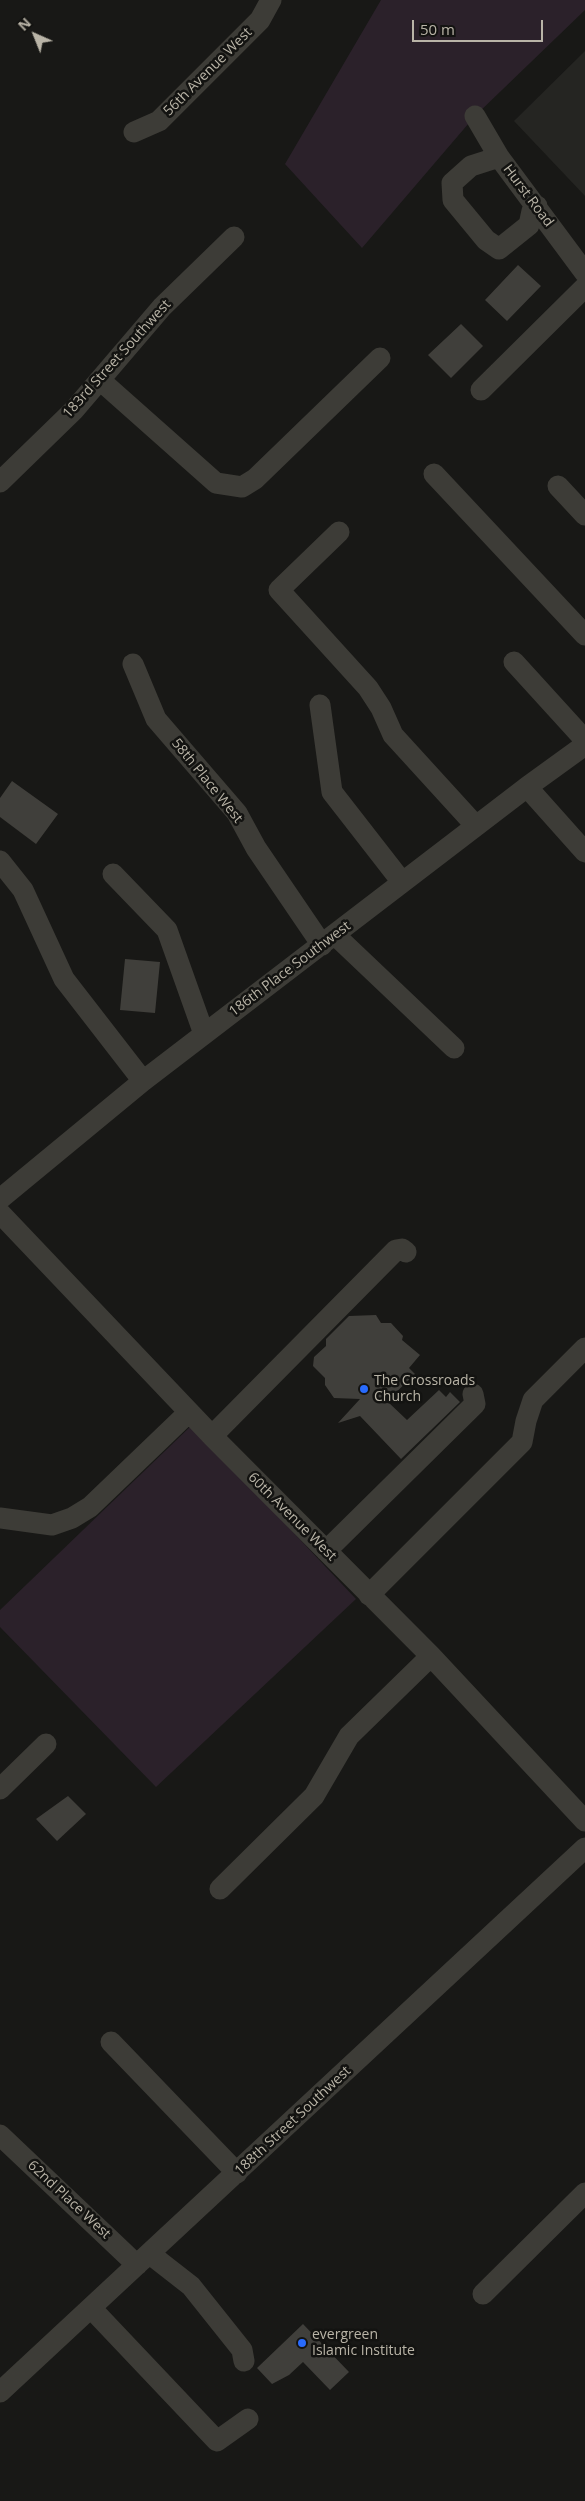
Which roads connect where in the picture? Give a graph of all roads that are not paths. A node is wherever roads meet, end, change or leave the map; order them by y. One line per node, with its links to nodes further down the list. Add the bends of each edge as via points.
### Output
1 (272, 0): 3 (street, 56th Avenue West, via 260,20 159,121)
2 (475, 116): 4 (street, Hurst Road)
3 (134, 132)
4 (499, 157): 5 (street, Hurst Road); 5 (street, via 471,166 452,183 453,200 486,240 499,249 529,225 532,211)
5 (537, 206): 7 (street, Hurst Road)
6 (234, 237): 10 (street, 183rd Street Southwest, via 162,307)
7 (585, 273)
8 (585, 287): 11 (street)
9 (380, 358): 10 (street, via 255,479 242,487 216,483)
10 (100, 380): 13 (street, 183rd Street Southwest)
11 (481, 390)
12 (434, 474): 17 (street)
13 (0, 482)
14 (558, 486): 15 (street)
15 (585, 515)
16 (339, 532): 24 (street, via 279,590 368,688 393,735)
17 (585, 635)
18 (514, 662): 21 (street)
19 (133, 664): 29 (street, 58th Place West, via 156,719 237,813 256,848)
20 (320, 705): 28 (street, via 332,792)
21 (585, 740)
22 (585, 745): 23 (street, 186th Place Southwest)
23 (527, 787): 24 (street, 186th Place Southwest); 25 (street)
24 (476, 826): 28 (street, 186th Place Southwest)
25 (585, 852)
26 (0, 861): 32 (street, via 23,890 64,978)
27 (113, 874): 30 (street, via 167,930)
28 (402, 882): 29 (street, 186th Place Southwest)
29 (328, 940): 30 (street, 186th Place Southwest); 31 (street, 58th Place West)
30 (204, 1034): 32 (street, 186th Place Southwest)
31 (454, 1048)
32 (143, 1081): 33 (street, 186th Place Southwest)
33 (0, 1199)
34 (0, 1213): 38 (street, 60th Avenue West)
35 (406, 1252): 39 (street, via 402,1248 396,1250)
36 (585, 1348): 42 (street, via 532,1400 522,1442)
37 (473, 1394): 41 (street, via 475,1404)
38 (189, 1412): 39 (street, 60th Avenue West); 40 (street, via 90,1506 72,1518 52,1525)
39 (212, 1436): 41 (street, 60th Avenue West)
40 (0, 1518)
41 (326, 1551): 42 (street, 60th Avenue West)
42 (369, 1595): 43 (street, 60th Avenue West)
43 (431, 1656): 46 (street, 60th Avenue West); 48 (street, via 350,1736 314,1796)
44 (46, 1744): 45 (street)
45 (0, 1789)
46 (585, 1821)
47 (585, 1848): 51 (street, 188th Street Southwest)
48 (220, 1889)
49 (111, 2042): 51 (street)
50 (0, 2135): 53 (street, 62nd Place West)
51 (237, 2173): 53 (street, 188th Street Southwest)
52 (585, 2193): 54 (street)
53 (144, 2259): 55 (street, 188th Street Southwest); 56 (street, 62nd Place West, via 191,2286 242,2350)
54 (483, 2294)
55 (91, 2308): 57 (street, 188th Street Southwest); 58 (street, via 216,2441)
56 (244, 2362)
57 (0, 2392)
58 (248, 2419)

